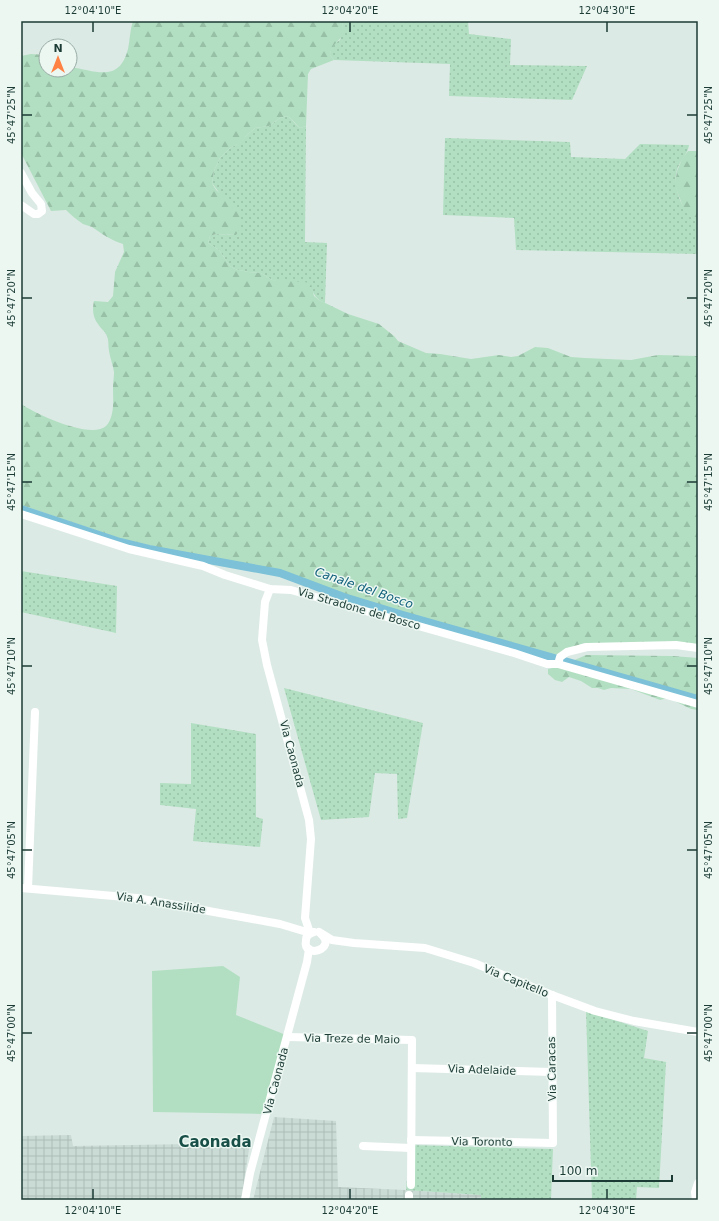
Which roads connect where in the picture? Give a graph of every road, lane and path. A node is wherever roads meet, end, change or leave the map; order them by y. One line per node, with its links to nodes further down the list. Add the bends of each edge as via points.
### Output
1 (21, 172): 2 (street, via 41,204 42,211 34,214)
2 (21, 205)
3 (21, 514): 4 (street, Via Stradone del Bosco, via 128,550 203,566)
4 (270, 589): 6 (street, Via Stradone del Bosco, via 291,590 546,664); 11 (street, Via Caonada, via 262,640 309,820 311,839 305,918)
5 (698, 648): 6 (street, via 676,645 587,647 567,652)
6 (559, 661): 7 (street, Via Stradone del Bosco)
7 (698, 704)
8 (35, 712): 9 (street)
9 (24, 888): 10 (street, Via A. Anassilide, via 137,898 280,924)
10 (299, 930): 11 (street, Via A. Anassilide); 14 (street)
11 (314, 932): 12 (street, Via Capitello); 13 (street, Via Caonada, via 323,936); 14 (street, Via Caonada, via 307,936)
12 (332, 940): 13 (street); 17 (street, Via Capitello, via 425,948 474,963)
13 (324, 945): 15 (street, Via Caonada)
14 (307, 947): 15 (street); 16 (street, Via Caonada)
15 (317, 951): 16 (street, Via Caonada)
16 (307, 962): 19 (street, Via Caonada)
17 (552, 995): 18 (street, Via Capitello, via 634,1022); 21 (street, Via Caracas)
18 (698, 1032)
19 (288, 1038): 20 (street, Via Treze de Maio, via 412,1040); 27 (street, Via Caonada, via 250,1173)
20 (412, 1068): 21 (street, Via Adelaide); 23 (street, Via Treze de Maio)
21 (552, 1072): 22 (street, Via Caracas)
22 (553, 1143): 23 (street, Via Toronto)
23 (411, 1144): 24 (street, Via Toronto); 26 (street, Via Treze de Maio)
24 (363, 1146)
25 (698, 1183): 28 (street)
26 (411, 1185)
27 (245, 1200)
28 (696, 1200)

